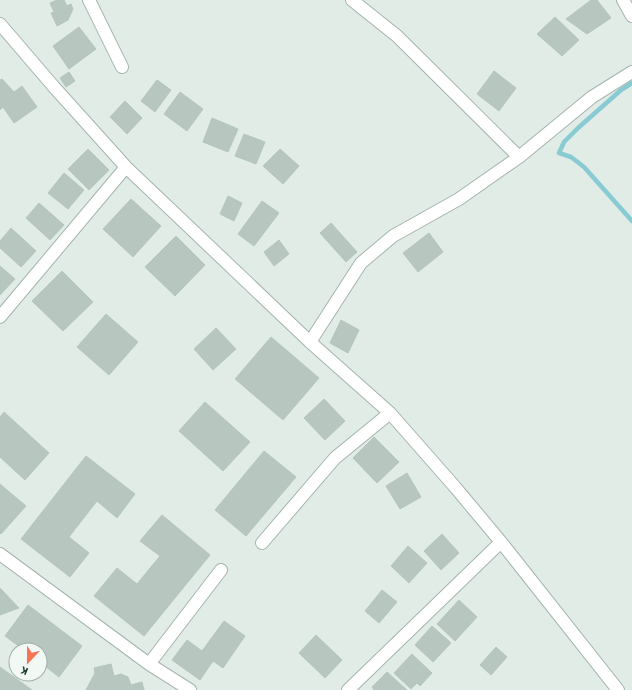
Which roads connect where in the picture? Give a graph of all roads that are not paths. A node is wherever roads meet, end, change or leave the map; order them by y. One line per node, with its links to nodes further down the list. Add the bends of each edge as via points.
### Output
1 (90, 0): 6 (street)
2 (352, 0): 8 (street, via 398,36)
3 (622, 0): 4 (street)
4 (632, 16)
5 (0, 24): 9 (street)
6 (122, 66)
7 (632, 72): 8 (street, via 592,97)
8 (519, 158): 11 (street, via 459,199 393,236 360,264)
9 (126, 167): 10 (street); 11 (street)
10 (0, 317)
11 (310, 342): 12 (street)
12 (390, 413): 13 (street); 14 (street, via 335,458)
13 (501, 542): 19 (street); 20 (street)
14 (262, 543)
15 (0, 554): 17 (street)
16 (221, 570): 17 (street)
17 (149, 664): 18 (street)
18 (190, 690)
19 (348, 690)
20 (618, 690)

